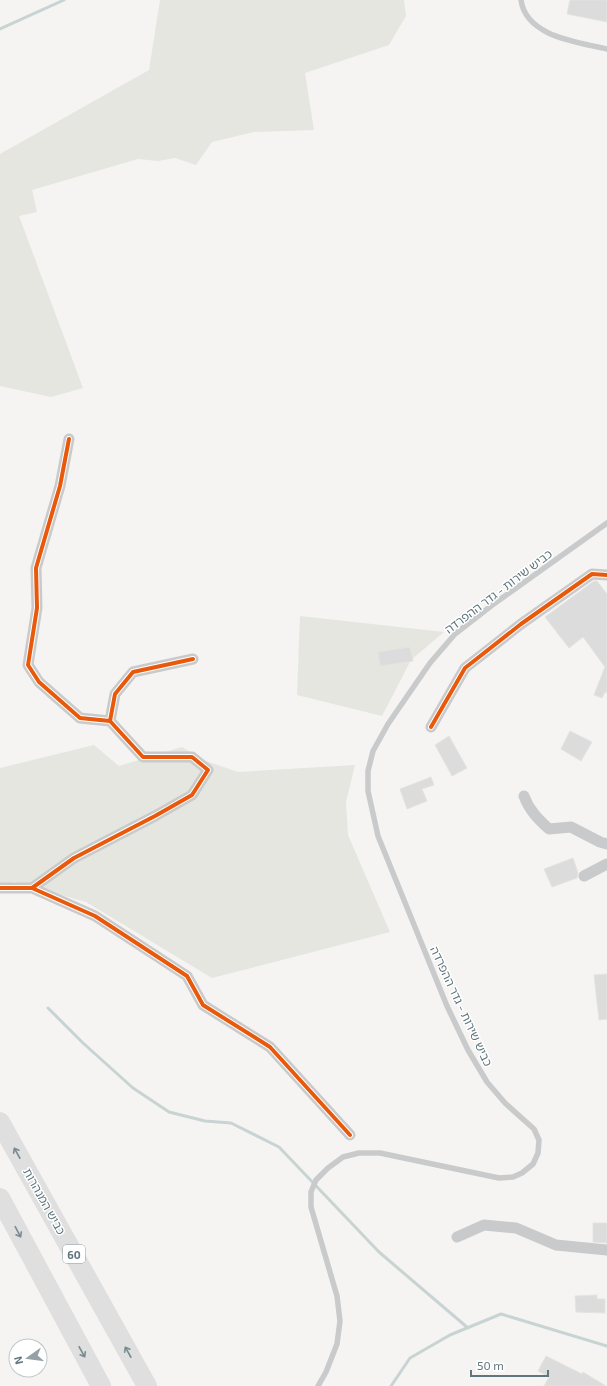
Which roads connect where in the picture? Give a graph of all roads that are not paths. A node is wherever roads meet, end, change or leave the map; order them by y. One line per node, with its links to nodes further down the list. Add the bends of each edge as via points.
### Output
1 (521, 0): 2 (lane, via 521,5 531,22 545,32)
2 (607, 49)
3 (69, 439): 7 (street, via 60,486 36,568 37,608 28,665 39,682 80,718)
4 (607, 524): 22 (lane, כביש שירות - גדר ההפרדה, via 454,634 426,669 388,724 373,751 368,771 368,791 378,836 447,1006 487,1082 534,1129 539,1140 538,1153 533,1164 522,1173 499,1178 380,1153 359,1153 343,1157 316,1180 311,1192 311,1207 337,1296 340,1321 337,1344)
5 (607, 575): 8 (street, via 592,574 521,624 465,668)
6 (193, 659): 7 (street, via 132,672 115,694)
7 (110, 721): 14 (street, via 143,757 192,757 208,770 192,795 74,858)
8 (431, 727)
9 (524, 796): 10 (street, via 528,806 549,829 571,827)
10 (607, 844)
11 (607, 864): 12 (street)
12 (584, 876)
13 (0, 888): 14 (street)
14 (32, 888): 16 (street, via 95,916 187,976 203,1005 270,1047)
15 (0, 1122): 21 (highway, כביש המנהרות / 60, one-way to 15)
16 (350, 1135)
17 (0, 1198): 20 (highway, one-way to 20)
18 (457, 1237): 19 (street, via 484,1225 516,1228 556,1245)
19 (607, 1250)
20 (101, 1386)
21 (147, 1386)
22 (318, 1386)

